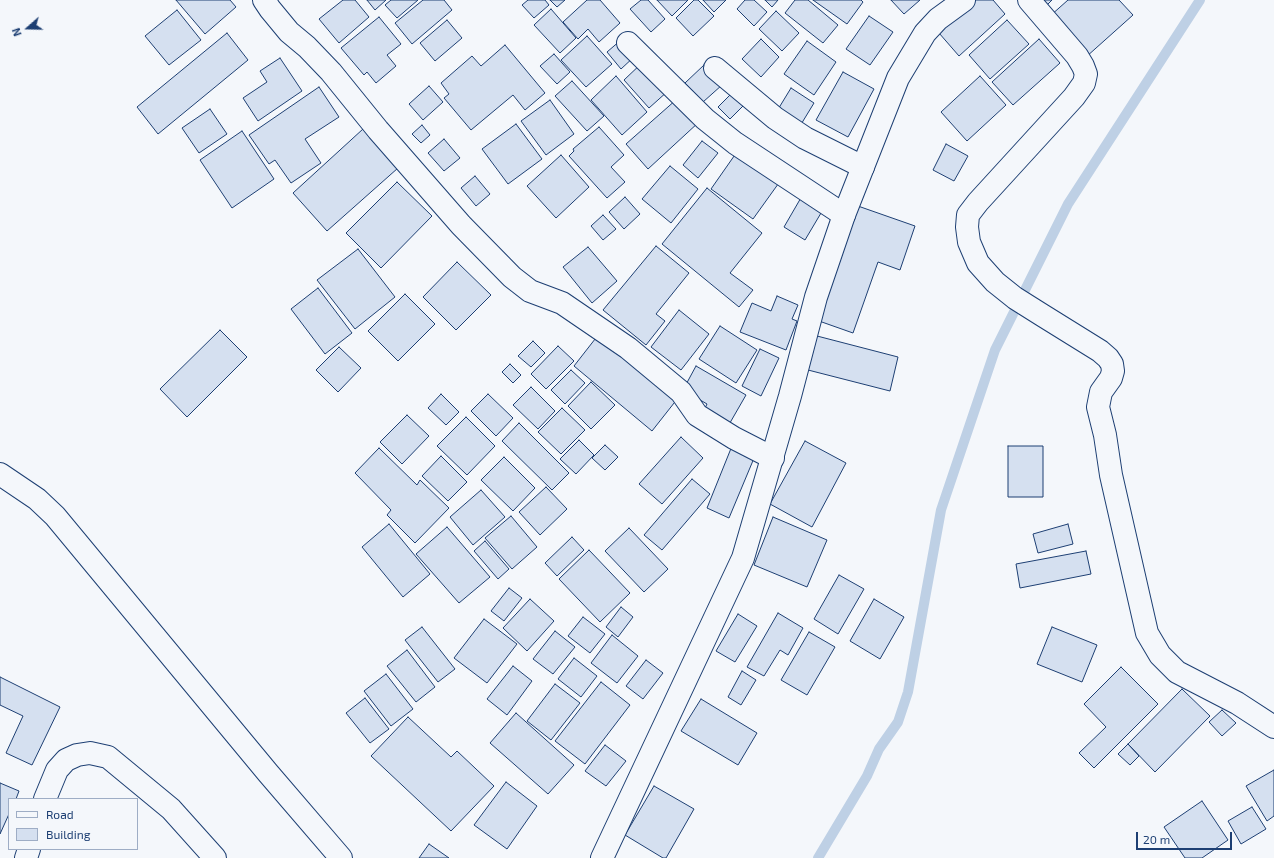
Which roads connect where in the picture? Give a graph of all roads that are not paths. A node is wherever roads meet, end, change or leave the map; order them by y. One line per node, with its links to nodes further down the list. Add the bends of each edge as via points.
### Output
1 (264, 0): 8 (street, via 290,32 331,72 461,225 512,277 530,290 562,303 628,348 681,392 697,414 734,438)
2 (964, 0): 6 (street, via 938,19 914,51 898,78)
3 (1029, 0): 10 (street, via 1077,56 1086,74 1084,83 968,215 969,242 978,262 995,282 1015,298 1100,350 1112,364 1111,378 1102,392 1098,406 1147,633 1160,655 1177,672 1237,703)
4 (628, 43): 7 (street, via 704,119 735,143)
5 (715, 68): 6 (street, via 775,118 805,138)
6 (863, 167): 7 (street)
7 (844, 215): 8 (street, via 816,297)
8 (773, 458): 14 (street, via 743,558)
9 (0, 474): 13 (street, via 37,498 55,516)
10 (1274, 727)
11 (45, 798): 12 (street, via 57,770 66,760 90,753 108,757 171,810)
12 (215, 858)
13 (341, 858)
14 (602, 858)

